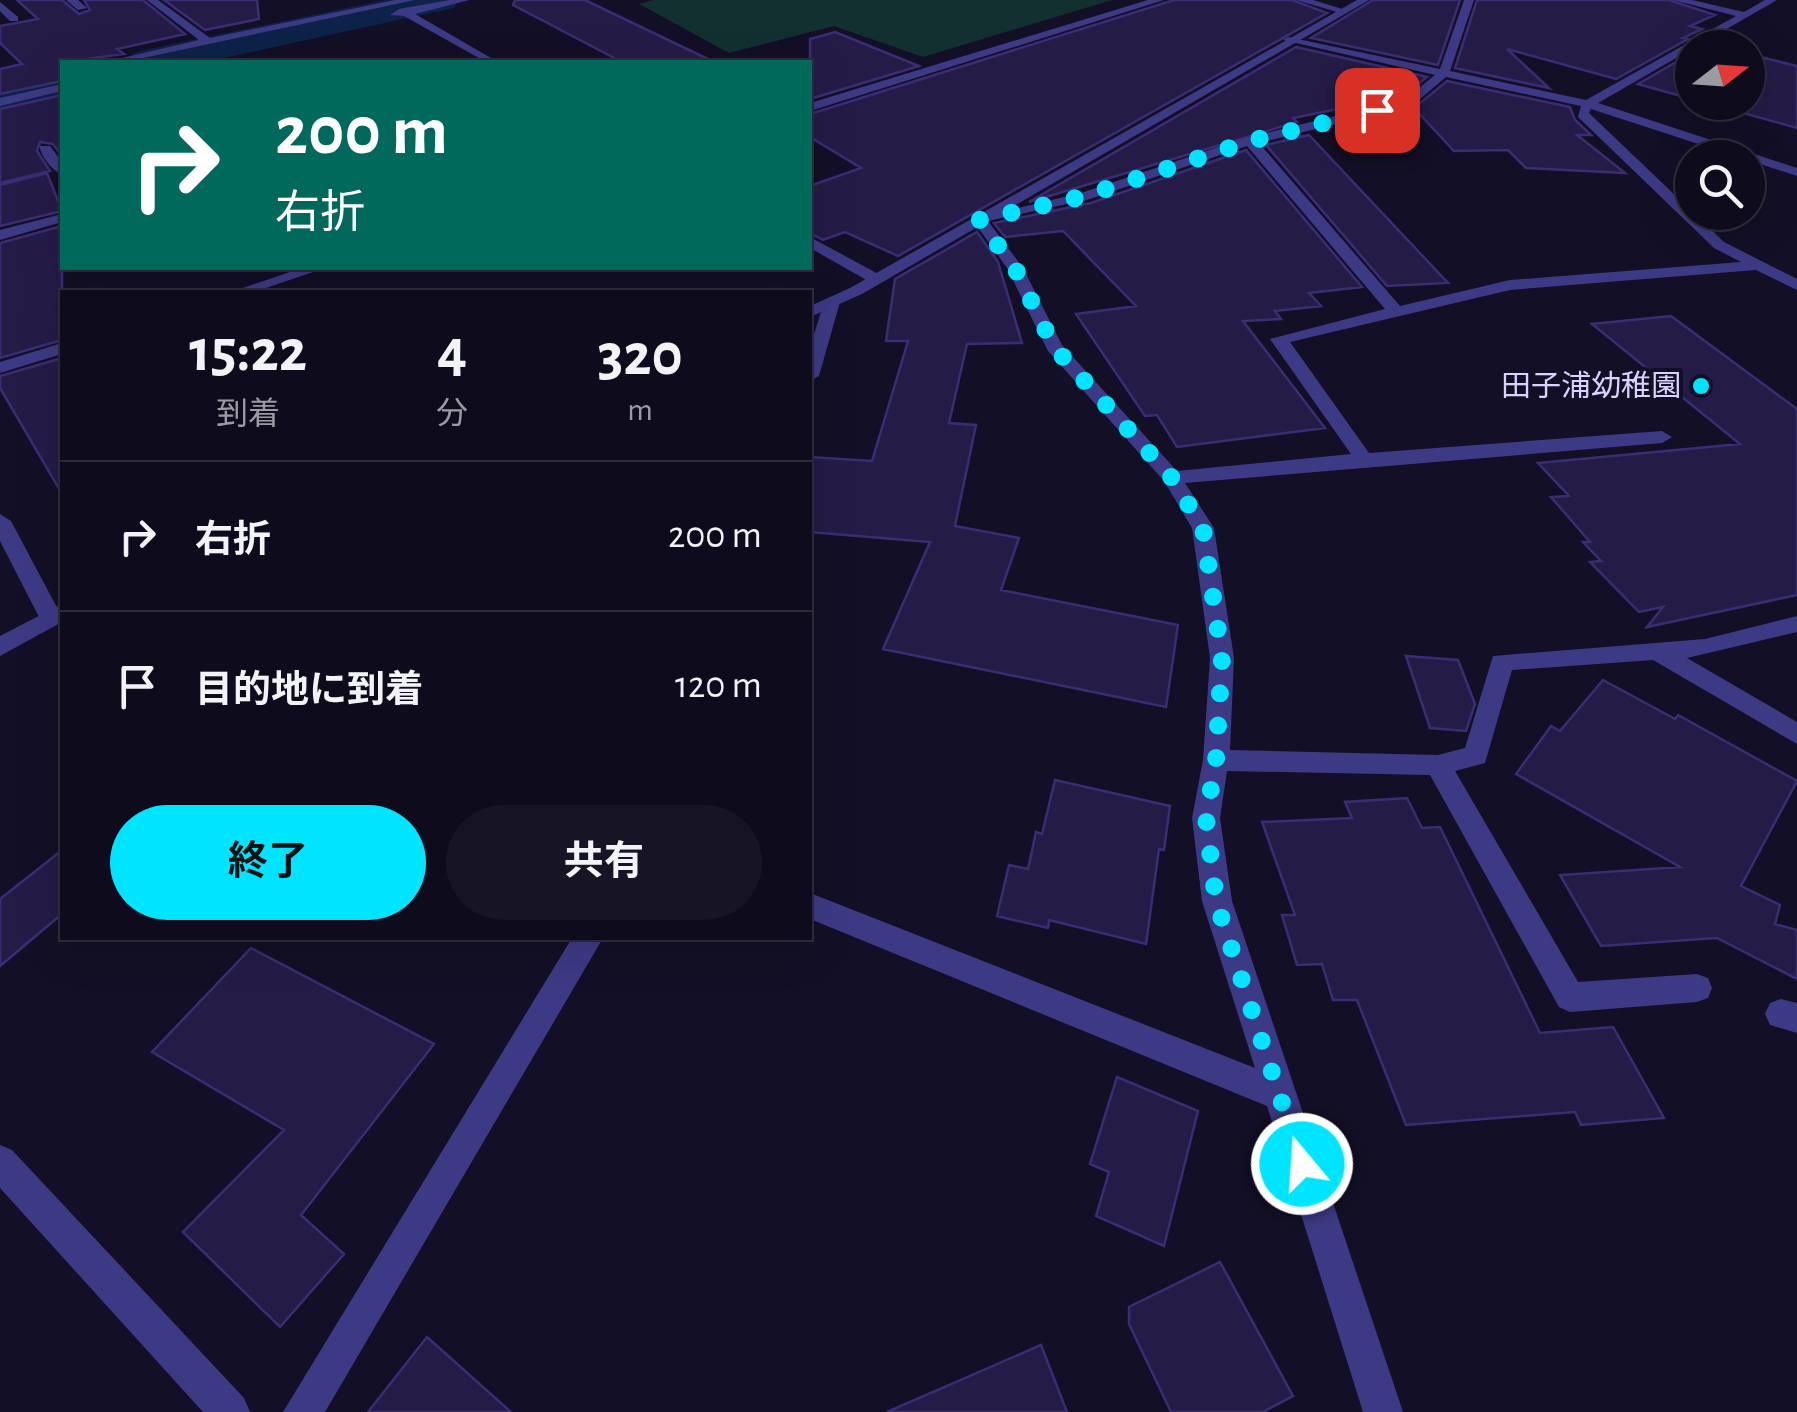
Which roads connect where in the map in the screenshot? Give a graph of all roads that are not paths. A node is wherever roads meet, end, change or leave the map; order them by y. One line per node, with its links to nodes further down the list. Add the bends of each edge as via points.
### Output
1 (71, 0): 12 (street)
2 (152, 0): 18 (street)
3 (464, 0): 13 (street)
4 (1159, 0): 26 (street)
5 (1301, 0): 14 (street)
6 (1364, 0): 14 (street)
7 (1469, 0): 22 (street)
8 (1678, 0): 15 (street)
9 (1772, 0): 15 (street)
10 (387, 3): 13 (street); 18 (street)
11 (0, 6): 16 (street)
12 (82, 8)
13 (408, 8): 19 (street); 21 (street)
14 (1344, 11): 17 (street)
15 (1745, 15): 25 (street)
16 (14, 19)
17 (1288, 40): 22 (street); 32 (street)
18 (208, 42): 20 (street)
19 (218, 54)
20 (120, 60)
21 (491, 60)
22 (1444, 73): 25 (street); 27 (street, via 1409,102)
23 (60, 88): 24 (street)
24 (0, 102)
25 (1588, 104): 30 (street); 35 (street, via 1582,114 1718,245)
26 (812, 105)
27 (1250, 141): 32 (street, via 1127,185); 42 (street)
28 (45, 149): 29 (street)
29 (60, 168)
30 (1797, 172)
31 (60, 219): 33 (street)
32 (979, 220): 37 (street); 48 (street, via 1015,268 1054,347)
33 (0, 235)
34 (812, 243): 37 (street)
35 (1755, 266): 38 (street); 42 (street, via 1510,285)
36 (310, 270): 39 (street)
37 (876, 279): 40 (street)
38 (1797, 285)
39 (245, 290)
40 (832, 302): 41 (street); 45 (street)
41 (812, 311)
42 (1396, 311): 47 (street, via 1279,339)
43 (60, 349): 44 (street)
44 (0, 368)
45 (812, 369)
46 (1662, 437): 47 (street)
47 (1364, 459): 48 (street)
48 (1172, 478): 55 (street, via 1203,528 1222,658)
49 (0, 521): 50 (street)
50 (57, 615): 52 (street)
51 (1797, 624): 53 (street, via 1705,648)
52 (0, 647)
53 (1658, 652): 54 (street); 56 (street, via 1502,662 1476,756)
54 (1797, 734)
55 (1216, 760): 56 (street); 60 (street, via 1206,818 1216,901)
56 (1438, 765): 59 (street, via 1570,996)
57 (812, 907): 60 (street)
58 (587, 940): 63 (street)
59 (1697, 988)
60 (1279, 1094): 64 (street)
61 (0, 1162): 62 (street)
62 (230, 1412)
63 (302, 1412)
64 (1383, 1412)

